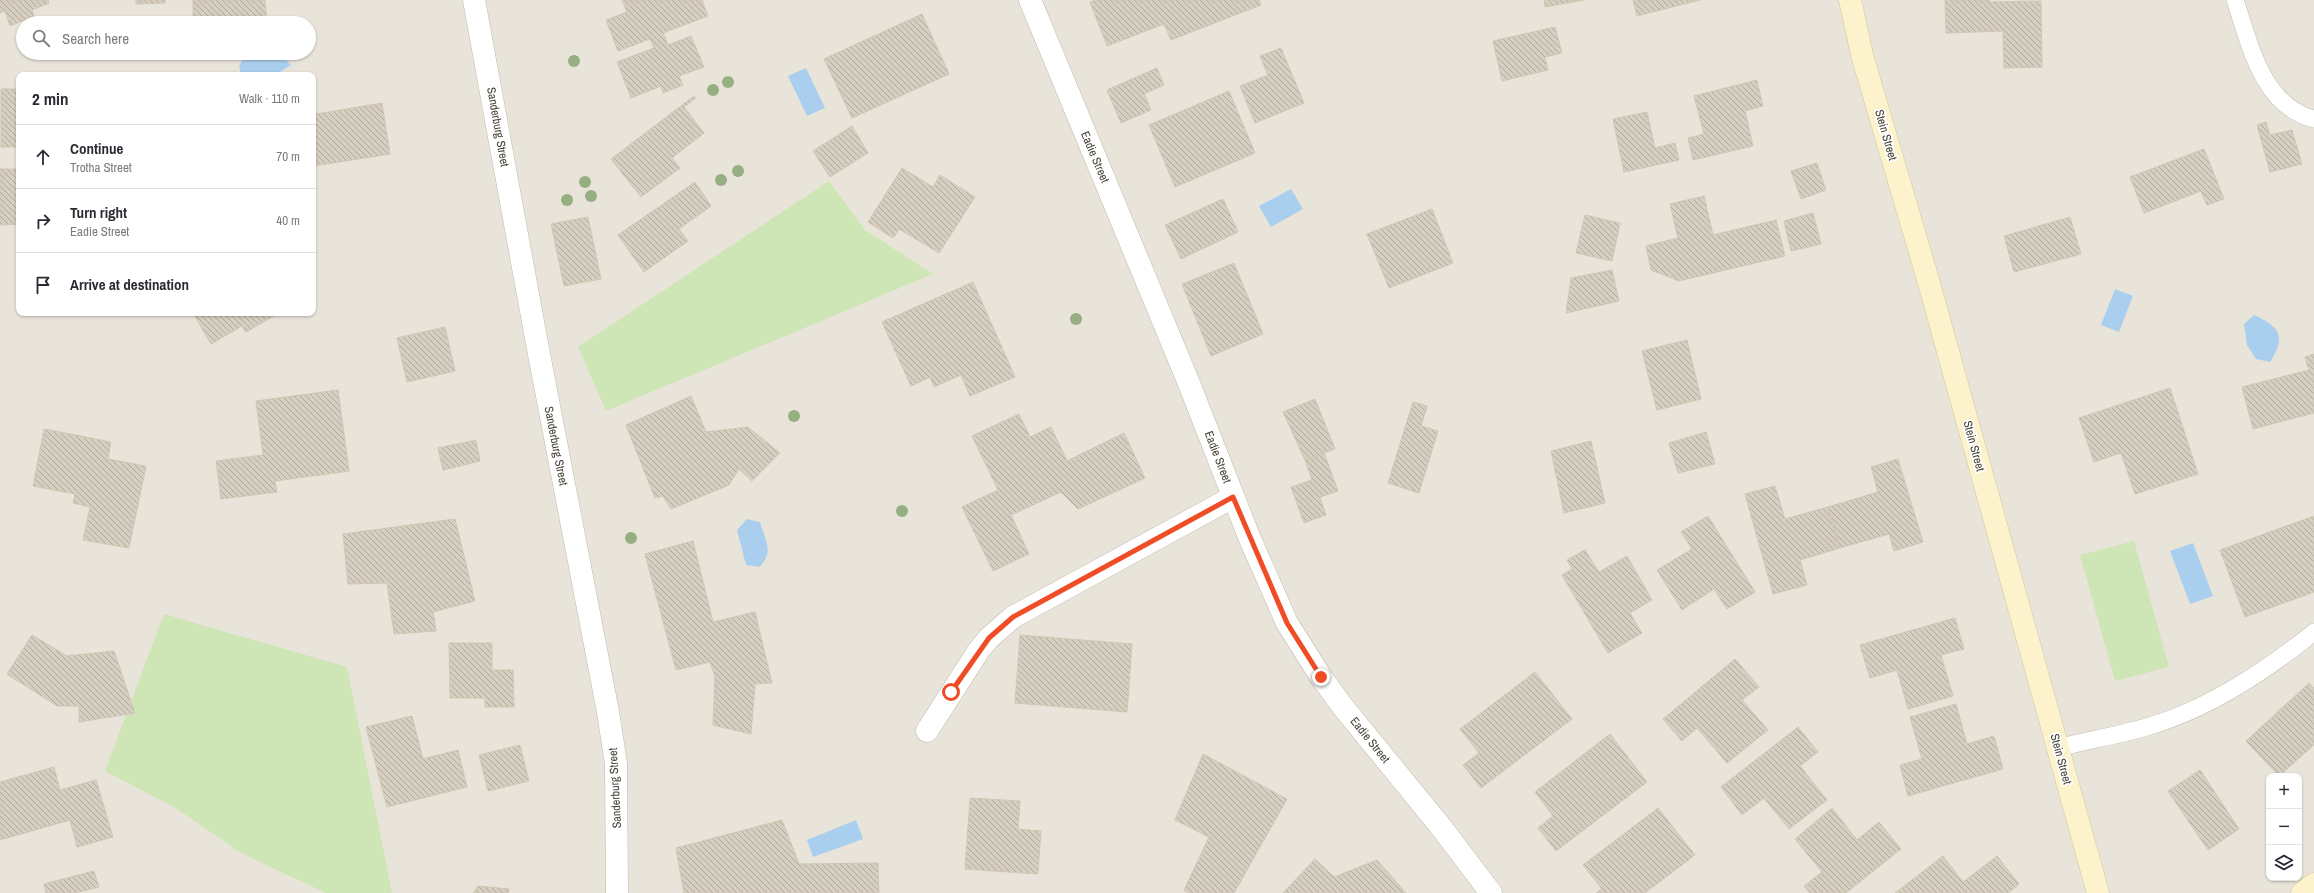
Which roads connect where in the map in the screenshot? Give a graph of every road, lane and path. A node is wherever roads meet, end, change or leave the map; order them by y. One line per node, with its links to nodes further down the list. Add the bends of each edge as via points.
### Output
1 (474, 0): 11 (street, Sanderburg Street, via 608,712 616,764)
2 (1030, 0): 6 (street, Eadie Street, via 1188,381)
3 (1850, 0): 9 (street, Stein Street, via 1862,55 1934,298)
4 (2235, 0): 5 (lane, via 2257,68 2269,86 2298,115)
5 (2314, 119)
6 (1233, 497): 8 (street, via 1008,621 979,650); 12 (street, Eadie Street, via 1287,623 1321,677)
7 (2314, 632): 9 (lane, via 2285,655 2206,703 2151,725)
8 (927, 731)
9 (2058, 748): 13 (street, Stein Street)
10 (2314, 884): 14 (street)
11 (617, 893)
12 (1491, 893)
13 (2098, 893)
14 (2302, 893)

